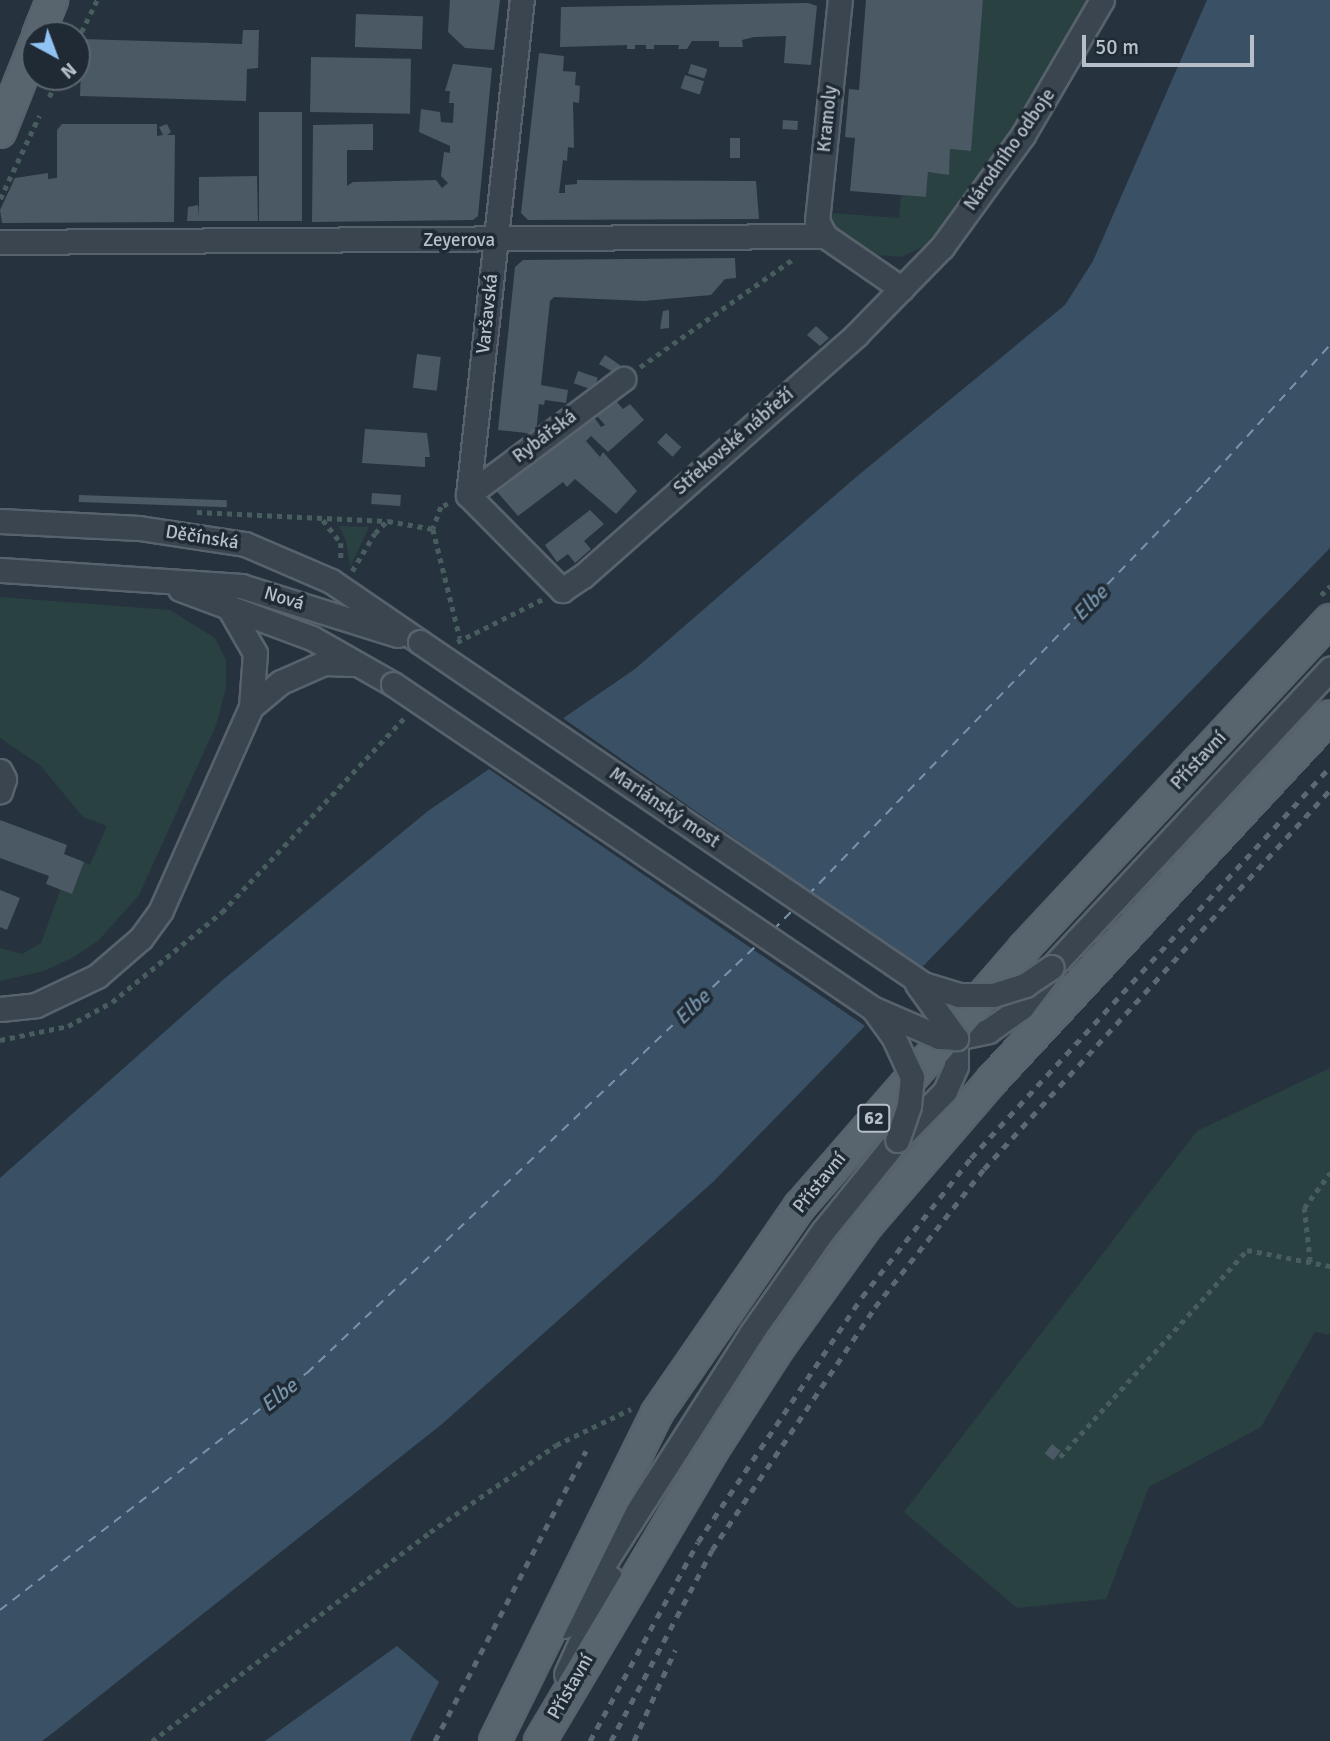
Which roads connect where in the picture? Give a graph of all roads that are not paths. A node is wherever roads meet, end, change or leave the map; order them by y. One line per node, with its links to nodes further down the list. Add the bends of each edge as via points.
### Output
1 (52, 0): 5 (main road)
2 (522, 0): 9 (street, Varšavská)
3 (840, 0): 8 (street, Kramoly, via 817,220)
4 (1102, 0): 11 (street, Národního odboje, via 1023,135 942,247)
5 (44, 21)
6 (21, 79): 7 (main road)
7 (0, 132)
8 (825, 236): 9 (street, Zeyerova); 11 (street)
9 (496, 241): 10 (street, Zeyerova); 13 (street, Varšavská)
10 (0, 243)
11 (902, 289): 13 (street, Střekovské nábřeží, via 836,353 562,590)
12 (623, 379): 13 (street, Rybářská)
13 (468, 495)
14 (0, 521): 19 (street, Děčínská, via 139,528 245,544 331,581)
15 (0, 570): 16 (street, Nová)
16 (144, 577): 17 (street, Nová); 19 (street, Nová, via 241,586)
17 (228, 606): 20 (street, Nová, via 312,638); 22 (street, via 255,653)
18 (1330, 620): 33 (main road, Přístavní / 62, via 1025,947 800,1206 657,1413)
19 (420, 642): 27 (street, Mariánský most, bridge)
20 (358, 664): 22 (street, via 324,663 281,682); 28 (street, Nová, bridge)
21 (1330, 669): 26 (street, Přístavní)
22 (251, 707): 29 (street, via 177,880 141,938 73,990 36,1005)
23 (1330, 716): 35 (main road, Přístavní, via 993,1079 867,1225 779,1347 712,1451)
24 (0, 771): 25 (street, via 5,779)
25 (0, 791)
26 (1052, 967): 27 (street, Mariánský most, bridge, via 1017,988 977,996 941,991); 30 (street, bridge, via 1012,1017 988,1031)
27 (908, 974): 30 (street, Mariánský most, bridge, via 935,1004)
28 (872, 1008): 30 (street, bridge, via 939,1037); 31 (street, bridge, via 893,1036 912,1077 909,1106)
29 (0, 1009)
30 (956, 1038): 31 (street, via 951,1081 928,1112)
31 (897, 1140): 32 (street, Přístavní, via 822,1231)
32 (685, 1436): 33 (street, Přístavní); 35 (street, Přístavní, via 600,1599)
33 (521, 1690): 34 (main road, Přístavní / 62)
34 (495, 1741)
35 (538, 1741)

